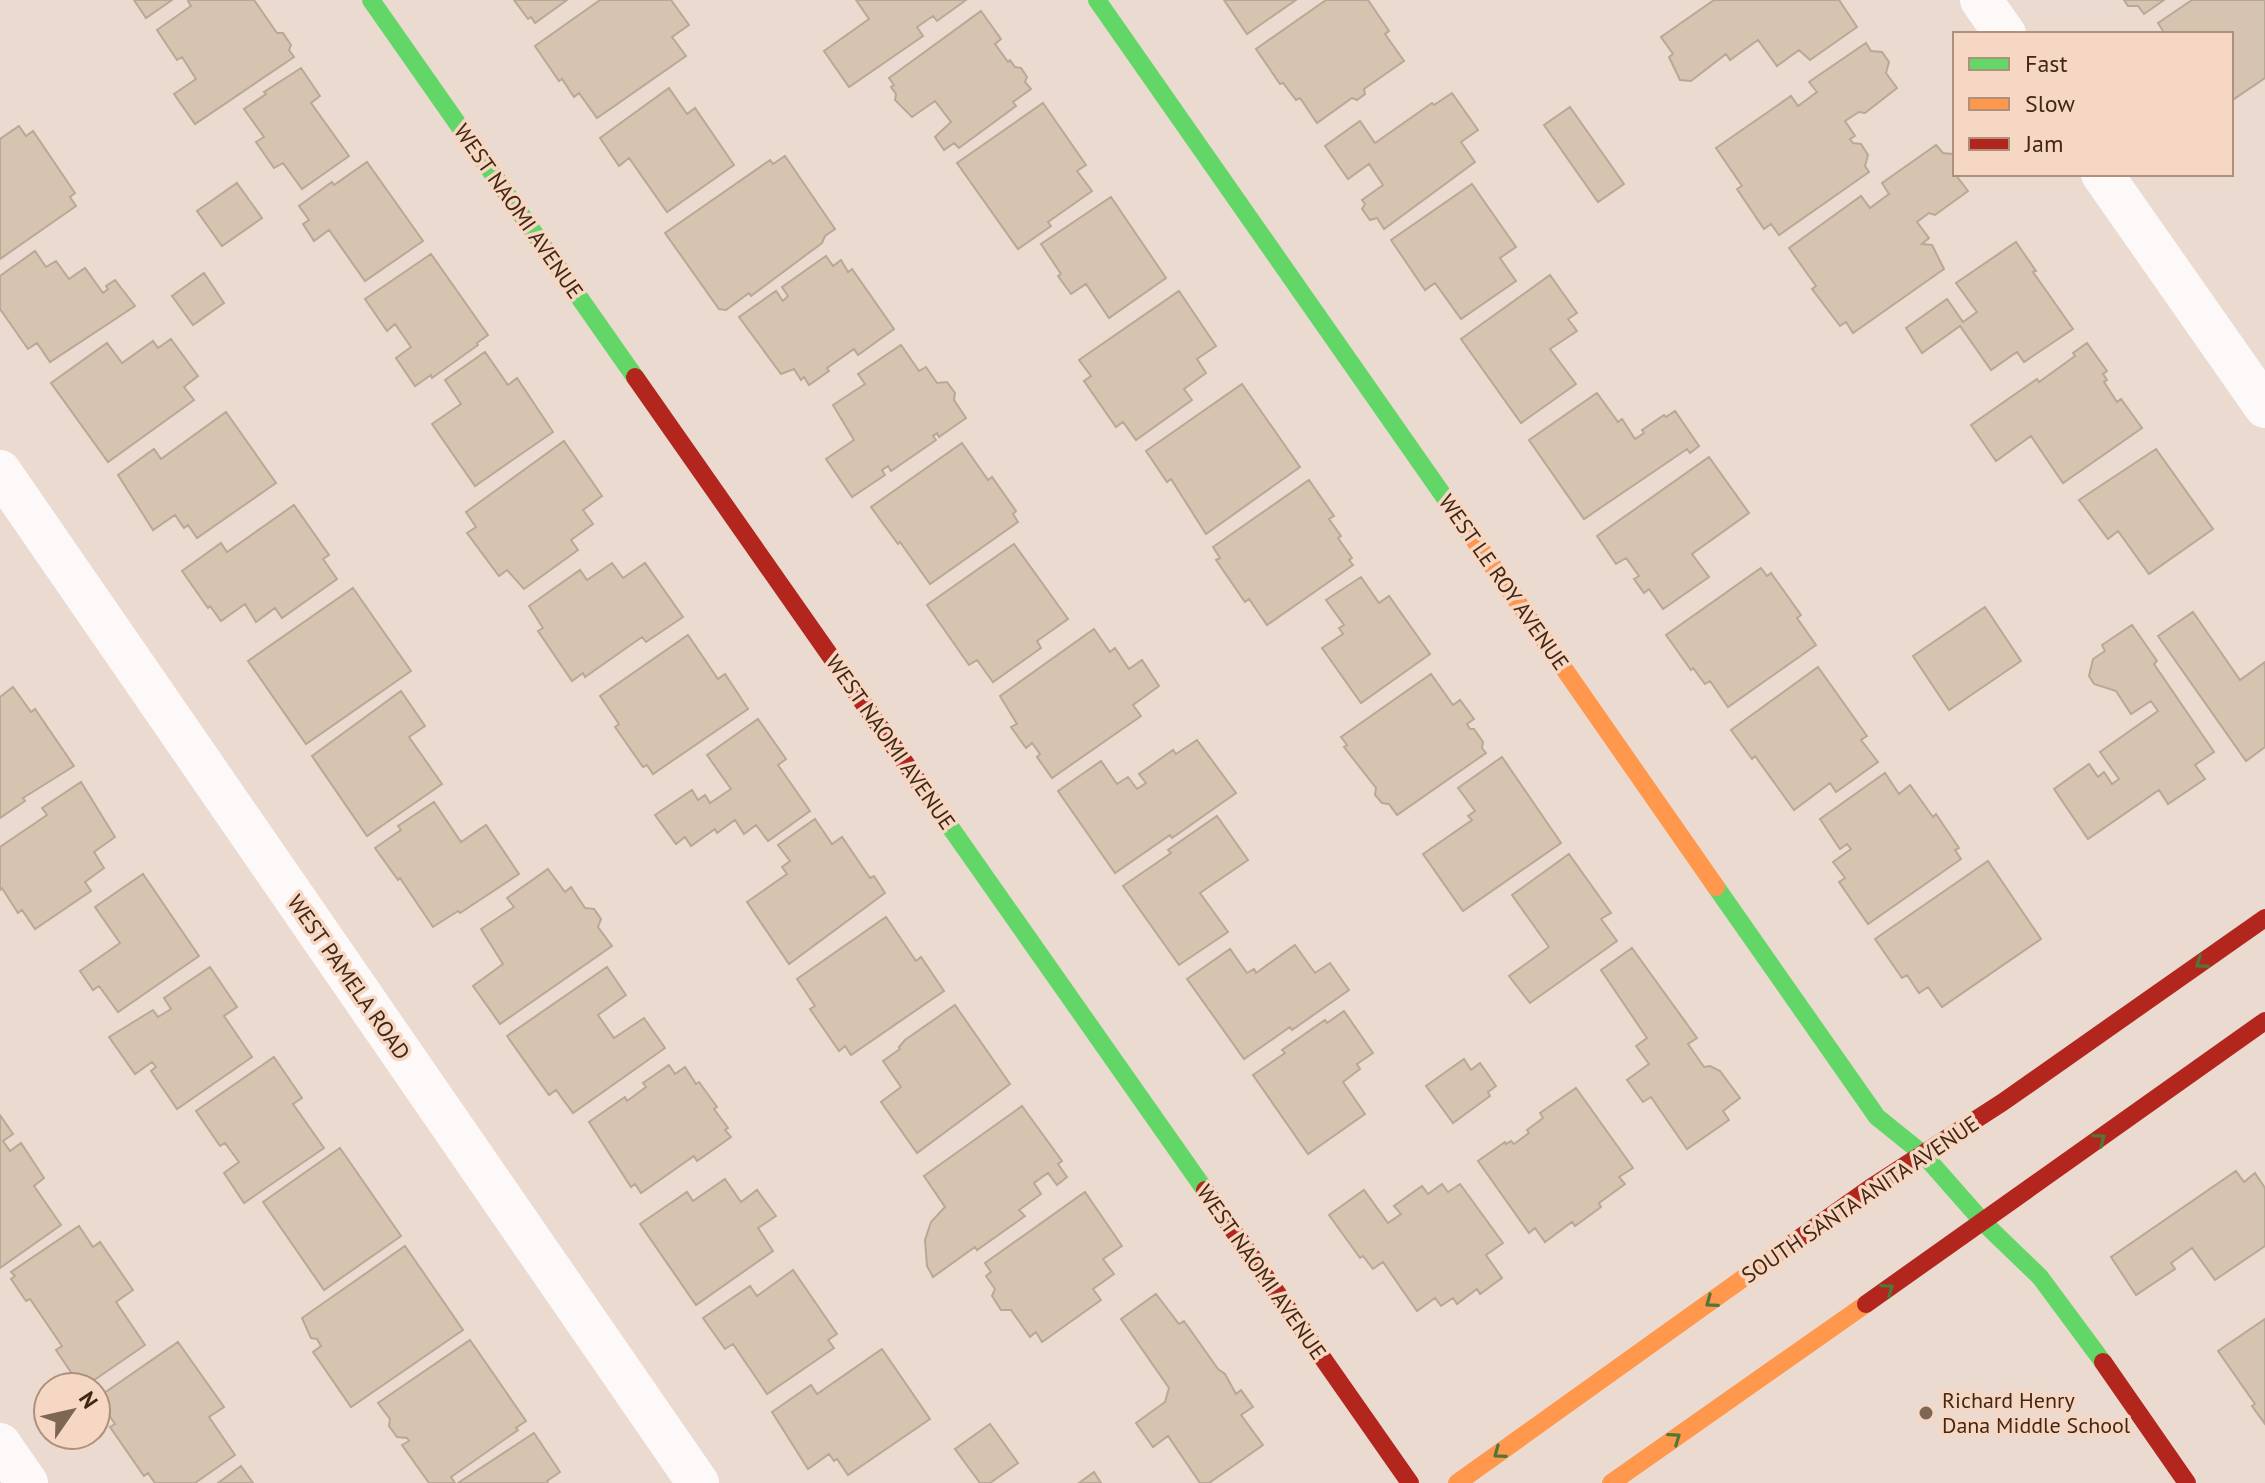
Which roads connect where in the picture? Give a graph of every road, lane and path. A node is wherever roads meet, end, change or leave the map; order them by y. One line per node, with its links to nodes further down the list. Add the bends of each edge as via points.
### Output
1 (371, 0): 15 (street, WEST NAOMI AVENUE)
2 (1097, 0): 10 (street, WEST LE ROY AVENUE, via 1877,1117)
3 (1981, 0): 4 (street)
4 (2004, 32)
5 (2103, 176): 6 (street)
6 (2265, 407)
7 (0, 471): 14 (street, WEST PAMELA ROAD)
8 (2265, 918): 10 (street, SOUTH SANTA ANITA AVENUE, one-way to 10)
9 (2265, 1021): 11 (street, one-way to 9)
10 (1923, 1154): 11 (street, WEST LE ROY AVENUE); 16 (street, SOUTH SANTA ANITA AVENUE, one-way to 16)
11 (1983, 1222): 17 (street, one-way to 11); 18 (street, WEST LE ROY AVENUE, via 2058,1300)
12 (0, 1444): 13 (street)
13 (27, 1483)
14 (698, 1483)
15 (1410, 1483)
16 (1457, 1483)
17 (1611, 1483)
18 (2187, 1483)

